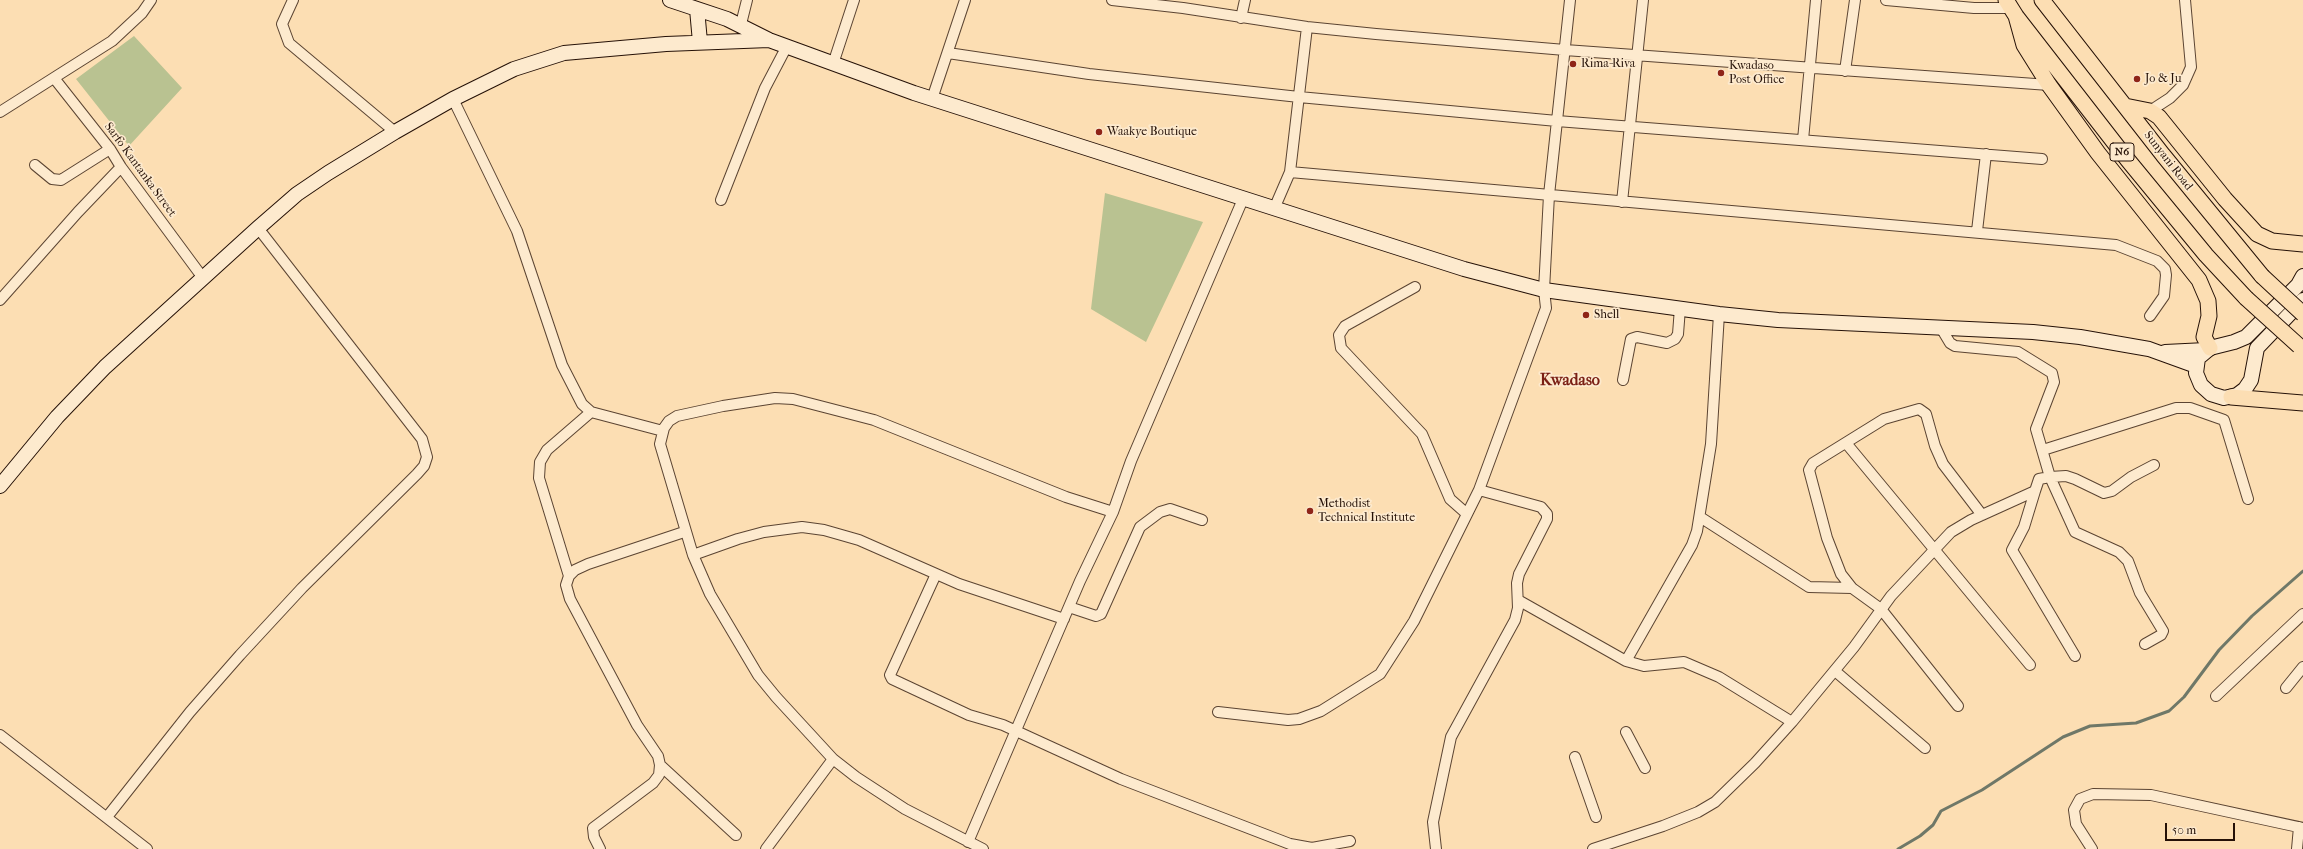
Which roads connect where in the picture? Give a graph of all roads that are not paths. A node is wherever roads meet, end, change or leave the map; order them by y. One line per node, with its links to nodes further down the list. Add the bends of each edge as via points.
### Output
1 (151, 0): 31 (street, via 142,13 112,41)
2 (293, 0): 41 (street, via 282,24 289,43)
3 (670, 0): 18 (street)
4 (747, 0): 20 (street)
5 (854, 0): 28 (street)
6 (965, 0): 26 (street)
7 (1112, 0): 16 (street)
8 (1245, 0): 19 (street)
9 (1570, 0): 25 (street)
10 (1643, 0): 27 (street)
11 (1816, 0): 29 (street)
12 (1855, 0): 30 (street)
13 (1886, 0): 17 (street, via 1974,8)
14 (2042, 0): 36 (main road, Sunyani Road / N6)
15 (2185, 0): 37 (street, via 2190,72 2175,94)
16 (1160, 2): 19 (street)
17 (2011, 8): 32 (main road, via 2024,45); 68 (main road, N6, bridge, via 2137,171 2206,255 2246,298)
18 (697, 9): 20 (street); 23 (street)
19 (1241, 18): 21 (street)
20 (741, 24): 22 (street)
21 (1307, 27): 25 (street); 33 (street)
22 (769, 40): 23 (street); 24 (street)
23 (700, 42): 34 (street, via 564,53 514,69)
24 (787, 46): 28 (street); 51 (street, via 765,88)
25 (1565, 50): 27 (street); 39 (street)
26 (948, 53): 33 (street, via 1089,74); 35 (street)
27 (1638, 55): 29 (street); 40 (street)
28 (833, 64): 35 (street)
29 (1810, 68): 30 (street); 42 (street)
30 (1845, 70): 32 (street)
31 (54, 78): 38 (street); 43 (street, Sarfo Kantanka Street)
32 (2049, 85): 69 (main road, via 2098,153 2199,280 2208,301 2209,316 2204,338)
33 (1299, 97): 39 (street); 48 (street)
34 (453, 99): 41 (street); 75 (street, via 517,231 562,365 582,404)
35 (932, 99): 50 (street)
36 (2125, 106): 37 (main road); 65 (main road, Sunyani Road / N6, bridge, via 2262,276)
37 (2150, 111): 56 (main road, via 2167,126 2225,199 2257,234 2272,241)
38 (0, 112)
39 (1557, 121): 40 (street); 49 (street)
40 (1630, 126): 42 (street); 52 (street)
41 (395, 132): 54 (street, via 297,194)
42 (1803, 140): 44 (street)
43 (110, 149): 46 (street, via 61,180 52,179); 47 (street, Sarfo Kantanka Street)
44 (1986, 154): 45 (street); 55 (street)
45 (2042, 159)
46 (35, 165)
47 (121, 167): 58 (street, Sarfo Kantanka Street); 61 (street)
48 (1290, 172): 49 (street); 53 (street)
49 (1549, 195): 52 (street); 60 (street)
50 (1243, 199): 53 (street); 85 (street, via 1128,468)
51 (721, 200)
52 (1622, 202): 55 (street)
53 (1274, 209): 60 (street, via 1464,269)
54 (258, 228): 58 (street); 121 (street, via 422,439 427,457 417,474 302,588 240,655 190,712)
55 (1977, 232): 66 (street, via 2116,245 2157,261 2164,269 2166,282 2162,300)
56 (2303, 244)
57 (2303, 276): 69 (street, via 2298,285 2246,337)
58 (204, 278): 81 (street, via 105,367 57,417)
59 (1415, 287): 86 (street, via 1345,326 1339,335 1341,348 1422,434 1450,499)
60 (1544, 290): 63 (street); 82 (street, via 1546,308)
61 (0, 300)
62 (2303, 300): 73 (street, via 2257,348 2248,386)
63 (1680, 308): 64 (street); 72 (street, via 1678,334 1675,339 1667,343 1637,337 1631,339)
64 (1718, 314): 67 (street); 88 (street, via 1711,444)
65 (2303, 314)
66 (2150, 316)
67 (1941, 328): 70 (street, via 2033,332); 78 (street, via 1950,343 1955,346 2018,352 2050,371 2054,382 2036,428)
68 (2301, 348)
69 (2208, 349): 70 (street); 71 (street, via 2198,358)
70 (2160, 352): 71 (street)
71 (2196, 366): 73 (street, via 2198,379 2206,390 2218,397)
72 (1623, 380)
73 (2231, 397): 74 (main road)
74 (2303, 403)
75 (591, 412): 76 (street); 94 (street, via 548,450 540,462 539,478)
76 (663, 431): 85 (street, via 669,421 677,416 775,398 793,400 874,420 1066,497); 90 (street, via 660,444)
77 (1846, 443): 87 (street, via 1884,419 1919,410 1926,414 1943,464); 91 (street); 95 (street, via 1813,463 1809,470 1837,565)
78 (2043, 450): 80 (street); 84 (street, via 2176,408 2190,408 2224,420)
79 (2154, 465): 80 (street, via 2130,477 2112,491 2104,493 2066,476)
80 (2050, 477): 83 (street, via 2039,478); 101 (street, via 2075,532 2119,552 2128,561 2140,593 2162,631 2161,635)
81 (0, 486)
82 (1479, 490): 86 (street); 96 (street, via 1541,507 1547,514 1547,519 1519,574)
83 (2035, 491): 87 (street); 102 (street, via 2024,527 2012,550)
84 (2248, 499)
85 (1113, 512): 97 (street)
86 (1467, 514): 110 (street, via 1414,621 1380,674 1321,710 1299,719)
87 (1982, 515): 91 (street, via 1951,532)
88 (1700, 517): 95 (street, via 1808,587); 103 (street, via 1692,545)
89 (1202, 520): 97 (street, via 1170,509 1160,512 1140,527 1101,614 1096,616)
90 (684, 532): 92 (street); 94 (street, via 588,564)
91 (1935, 548): 98 (street); 104 (street)
92 (693, 555): 93 (street, via 764,532 802,527 859,540); 117 (street, via 710,594 758,675)
93 (936, 574): 100 (street); 112 (street, via 890,675 891,678 969,716 1003,725)
94 (569, 576): 118 (street, via 566,585 570,599 637,725 658,756)
95 (1852, 588): 98 (street)
96 (1518, 600): 103 (street); 130 (street, via 1515,620 1451,737 1433,822)
97 (1069, 606): 100 (street)
98 (1881, 609): 106 (street); 109 (street)
99 (2303, 614): 108 (street)
100 (1064, 619): 112 (street)
101 (2145, 644)
102 (2075, 656)
103 (1626, 661): 111 (street, via 1644,666 1684,662 1719,677)
104 (2030, 665)
105 (2303, 667): 107 (street)
106 (1835, 671): 111 (street); 115 (street)
107 (2286, 688)
108 (2216, 696)
109 (1958, 706)
110 (1218, 712)
111 (1792, 722): 131 (street, via 1725,793 1698,812)
112 (1015, 732): 124 (street, via 1121,779 1290,844 1312,848); 125 (street)
113 (1626, 732): 119 (street)
114 (0, 735): 121 (street)
115 (1925, 748)
116 (1575, 756): 120 (street)
117 (834, 759): 125 (street, via 885,797); 128 (street)
118 (660, 765): 123 (street); 127 (street, via 659,775 653,783 593,828 594,838)
119 (1646, 768)
120 (1596, 816)
121 (107, 817): 126 (street)
122 (2301, 828): 132 (street, via 2151,795 2092,794 2080,800 2074,810 2076,824); 133 (street)
123 (736, 835)
124 (1350, 841)
125 (968, 842): 129 (street)
126 (147, 849)
127 (600, 849)
128 (766, 849)
129 (983, 849)
130 (1436, 849)
131 (1594, 849)
132 (2092, 849)
133 (2297, 849)

